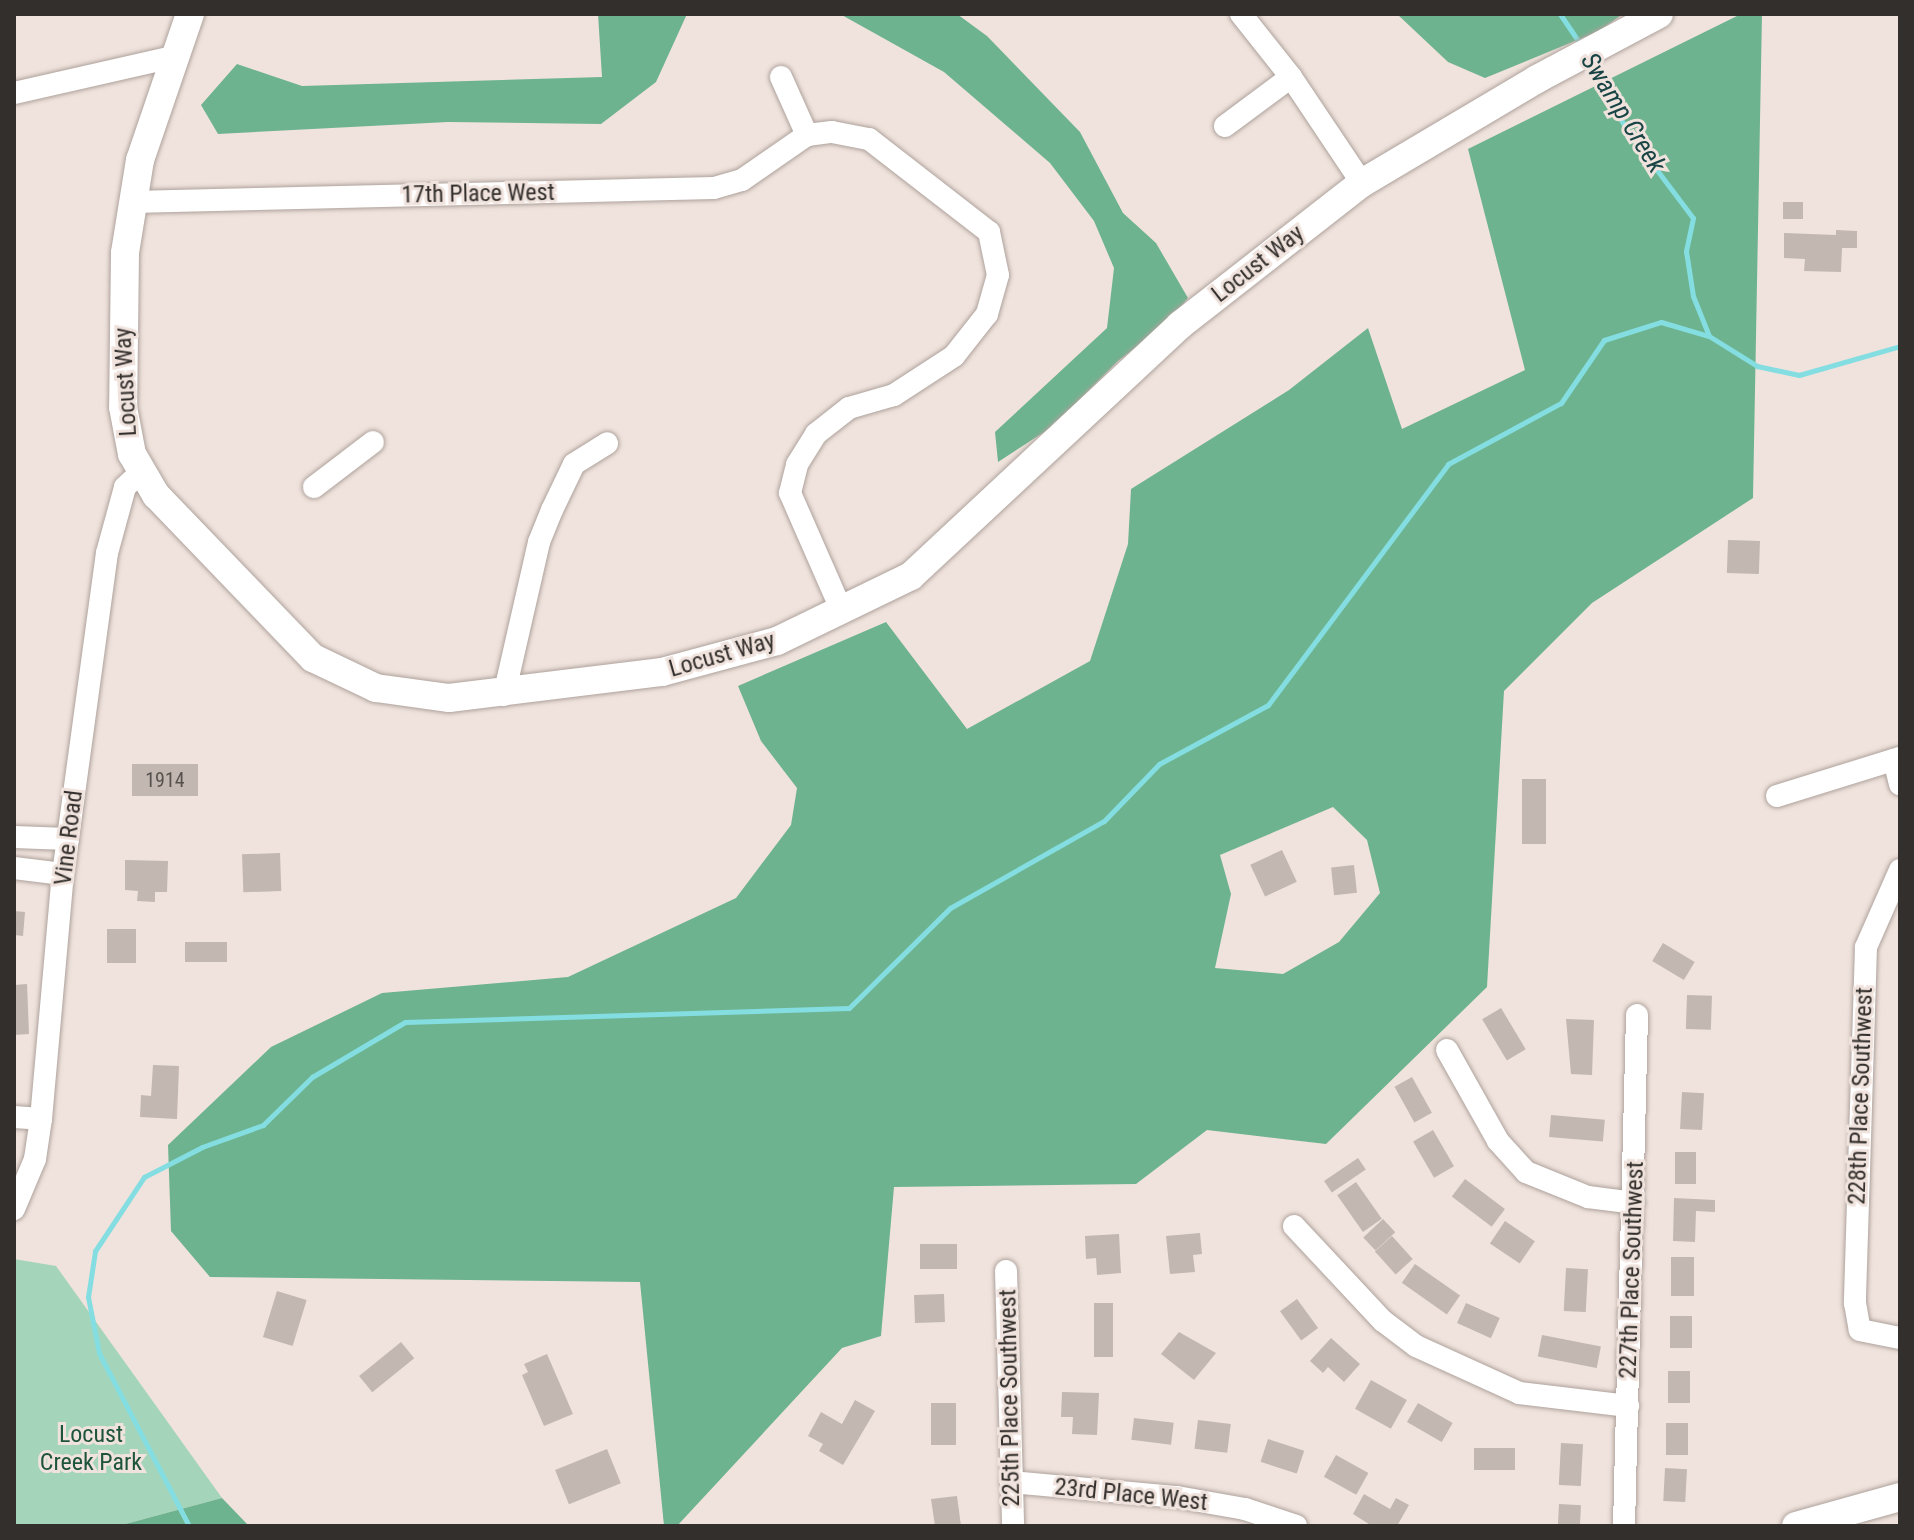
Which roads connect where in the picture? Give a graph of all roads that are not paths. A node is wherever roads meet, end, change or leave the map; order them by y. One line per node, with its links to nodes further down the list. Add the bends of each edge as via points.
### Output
1 (190, 14): 4 (main road, Locust Way)
2 (1241, 14): 6 (street)
3 (1659, 14): 10 (main road, Locust Way)
4 (172, 57): 7 (street); 11 (main road, Locust Way)
5 (781, 77): 9 (street)
6 (1291, 77): 8 (street); 10 (street)
7 (14, 93)
8 (1225, 126)
9 (807, 135): 11 (street, 17th Place West, via 742,180 714,188); 16 (street, via 832,132 869,139 989,232 998,275 987,314 954,356 894,395 849,408 816,434 797,465 790,493)
10 (1362, 183): 16 (main road, Locust Way, via 1180,325 911,576)
11 (132, 202): 14 (main road, Locust Way, via 123,296 123,407)
12 (373, 442): 15 (street)
13 (607, 443): 17 (street, via 574,464 543,531)
14 (141, 472): 17 (main road, Locust Way, via 220,565 313,658 399,693 449,698); 22 (street, Vine Road, via 125,487 107,553)
15 (314, 487)
16 (841, 609): 17 (main road, Locust Way, via 777,641 662,672)
17 (504, 695)
18 (1897, 759): 19 (street); 20 (street)
19 (1900, 784)
20 (1777, 796)
21 (14, 837): 22 (street)
22 (68, 839): 25 (street, Vine Road)
23 (14, 868): 25 (street)
24 (1900, 870): 34 (street, 228th Place Southwest, via 1866,947 1855,1303 1860,1330)
25 (63, 874): 29 (street, Vine Road)
26 (1637, 1015): 30 (street, 227th Place Southwest)
27 (1447, 1050): 30 (street, via 1498,1141 1526,1172 1588,1197)
28 (14, 1117): 29 (street)
29 (41, 1119): 31 (street, Vine Road, via 35,1159)
30 (1634, 1203): 35 (street, 227th Place Southwest)
31 (14, 1209)
32 (1294, 1226): 35 (street, via 1383,1321 1416,1346 1519,1393)
33 (1006, 1271): 36 (street, 225th Place Southwest)
34 (1900, 1338)
35 (1628, 1406): 40 (street, 227th Place Southwest)
36 (1011, 1482): 38 (street, 225th Place Southwest); 39 (street, 23rd Place West, via 1177,1497 1245,1509)
37 (1900, 1497): 41 (main road)
38 (1013, 1526)
39 (1296, 1526)
40 (1624, 1526)
41 (1796, 1526)

